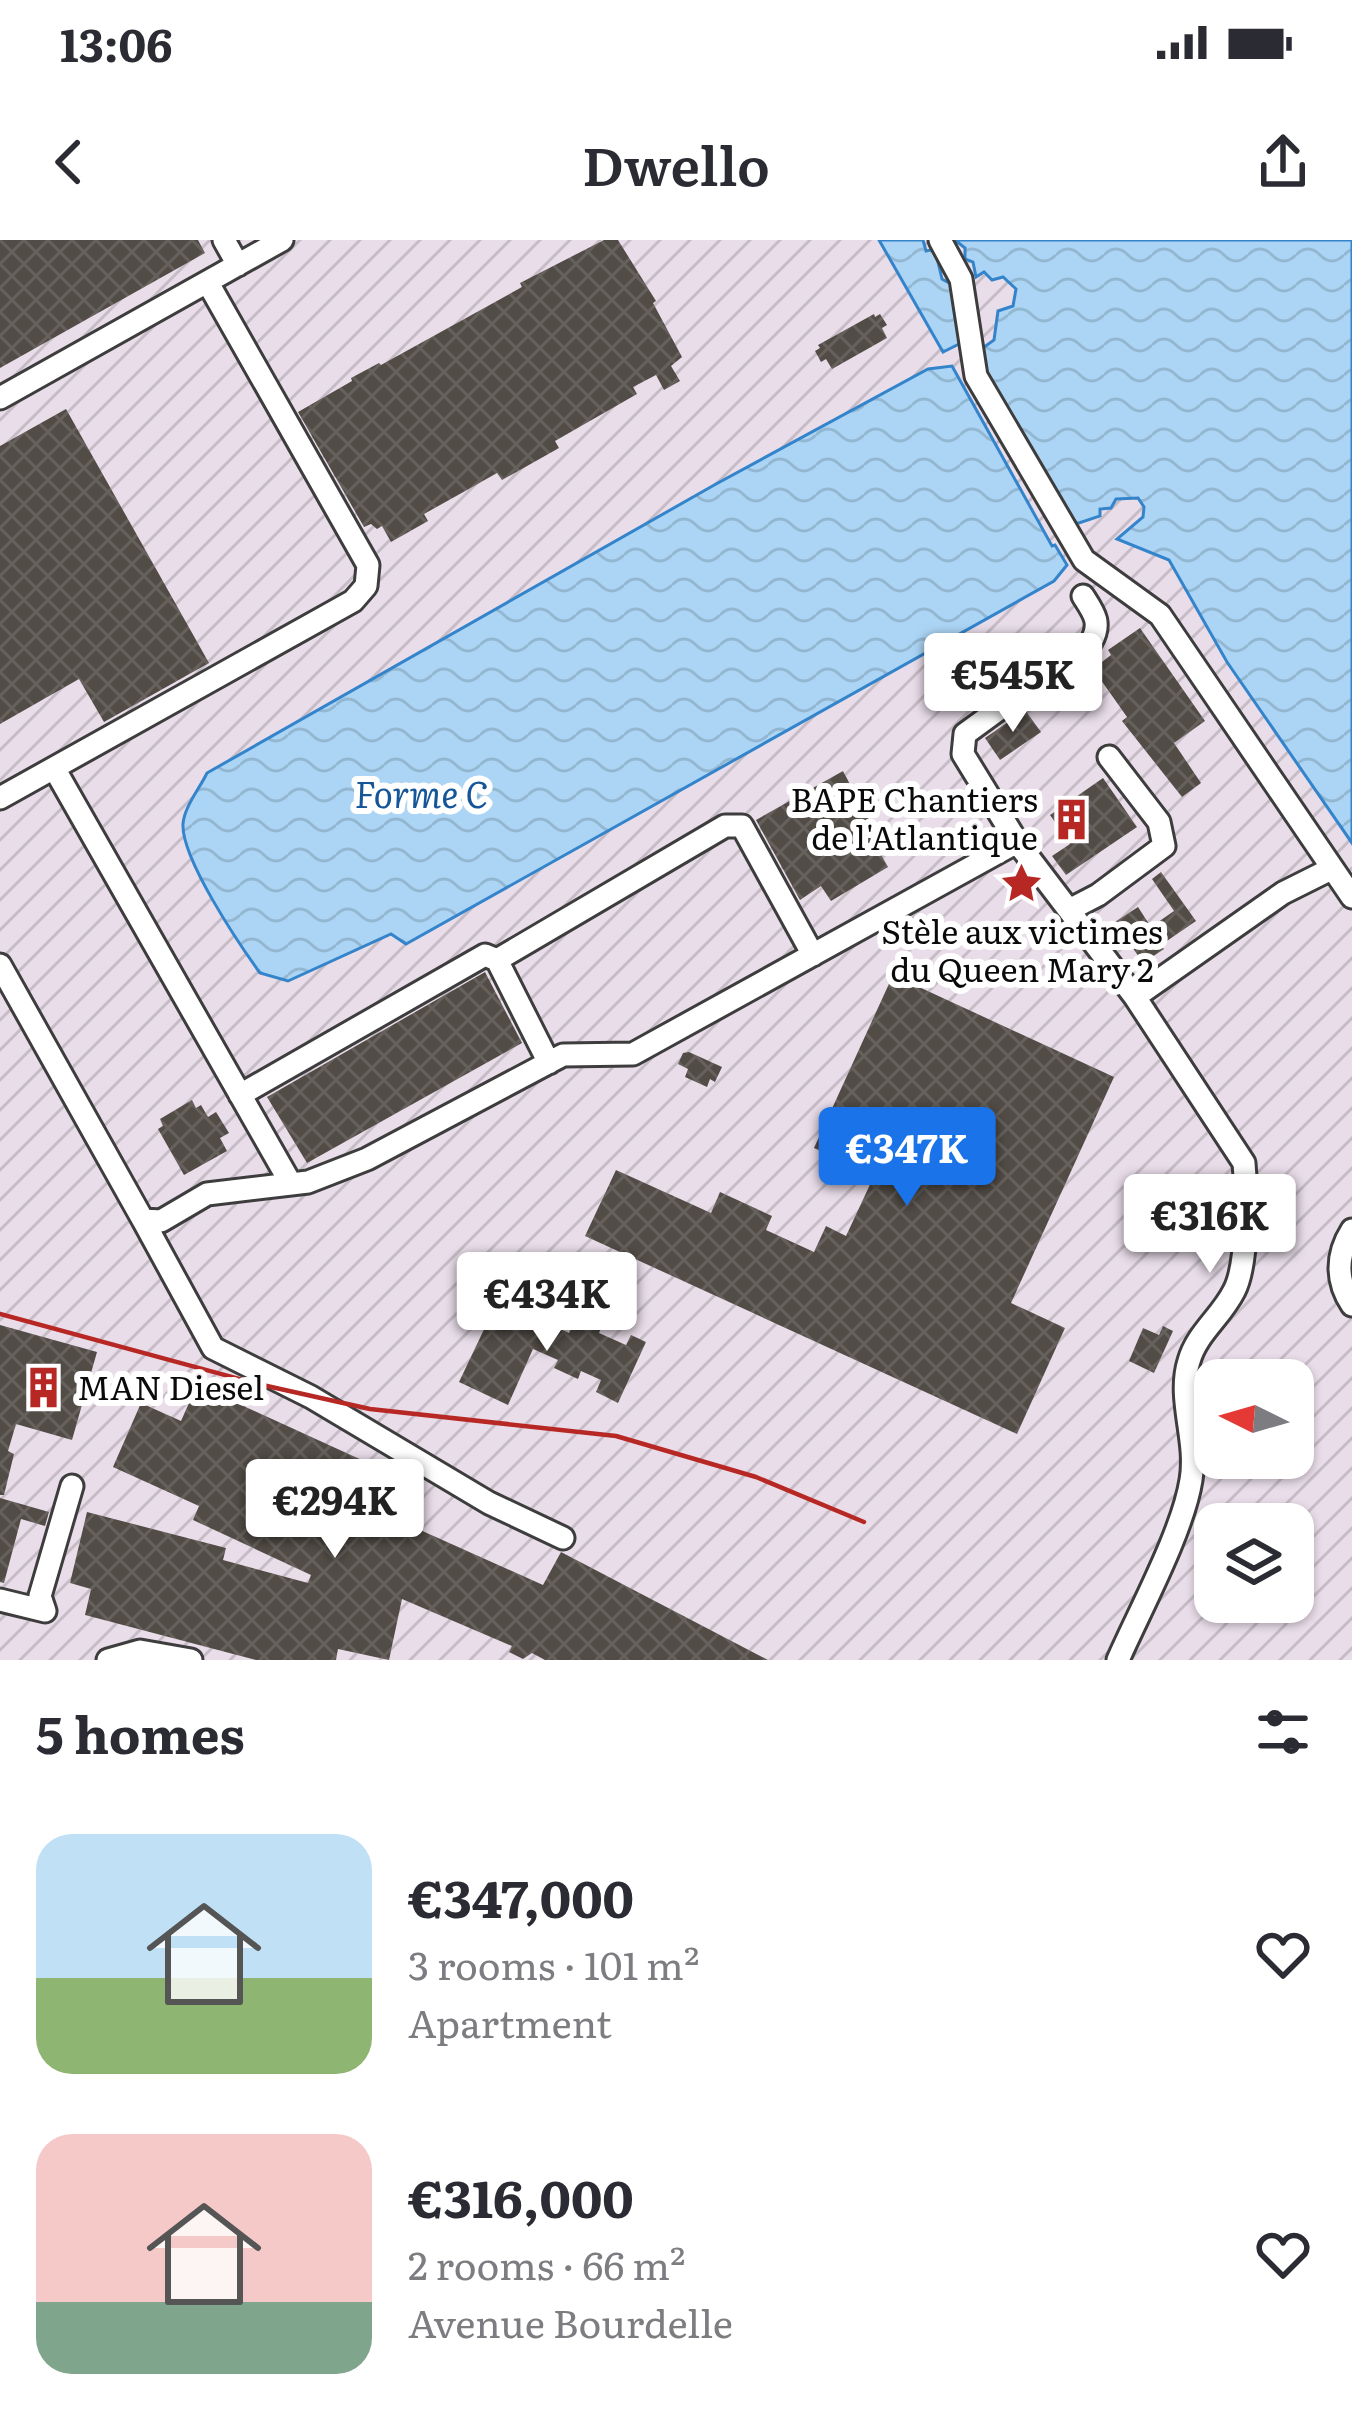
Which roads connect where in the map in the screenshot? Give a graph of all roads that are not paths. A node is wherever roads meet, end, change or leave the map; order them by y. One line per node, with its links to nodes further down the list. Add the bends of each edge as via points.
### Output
1 (224, 240): 4 (street)
2 (282, 240): 4 (street)
3 (940, 240): 12 (street, via 961,279 976,376 1084,560 1160,615)
4 (238, 265): 5 (street)
5 (208, 283): 6 (street); 9 (street, via 368,565 366,586 353,601)
6 (0, 398)
7 (1083, 596): 11 (street, via 1097,618 1091,642 965,734 963,754)
8 (1109, 757): 14 (street, via 1159,821 1164,846)
9 (54, 768): 10 (street); 20 (street)
10 (0, 798)
11 (1017, 842): 14 (street); 15 (street)
12 (1326, 859): 13 (street); 18 (street)
13 (1352, 896)
14 (1071, 909): 18 (street)
15 (814, 955): 16 (street, via 742,826 725,826); 19 (street, via 633,1054 563,1055)
16 (497, 960): 19 (street); 20 (street, via 484,955)
17 (0, 965): 22 (street)
18 (1136, 997): 30 (street, via 1237,1147 1246,1184 1236,1289 1187,1364 1194,1446 1188,1500)
19 (549, 1063): 21 (street, via 367,1159)
20 (240, 1094): 21 (street)
21 (291, 1184): 22 (street, via 207,1194 161,1221)
22 (143, 1220): 26 (street, via 213,1348)
23 (1352, 1230): 24 (street, via 1341,1252)
24 (1347, 1297)
25 (72, 1486): 27 (street, via 40,1597 45,1611)
26 (563, 1538)
27 (0, 1600)
28 (108, 1660): 29 (street, via 140,1651)
29 (190, 1660)
30 (1118, 1660)

